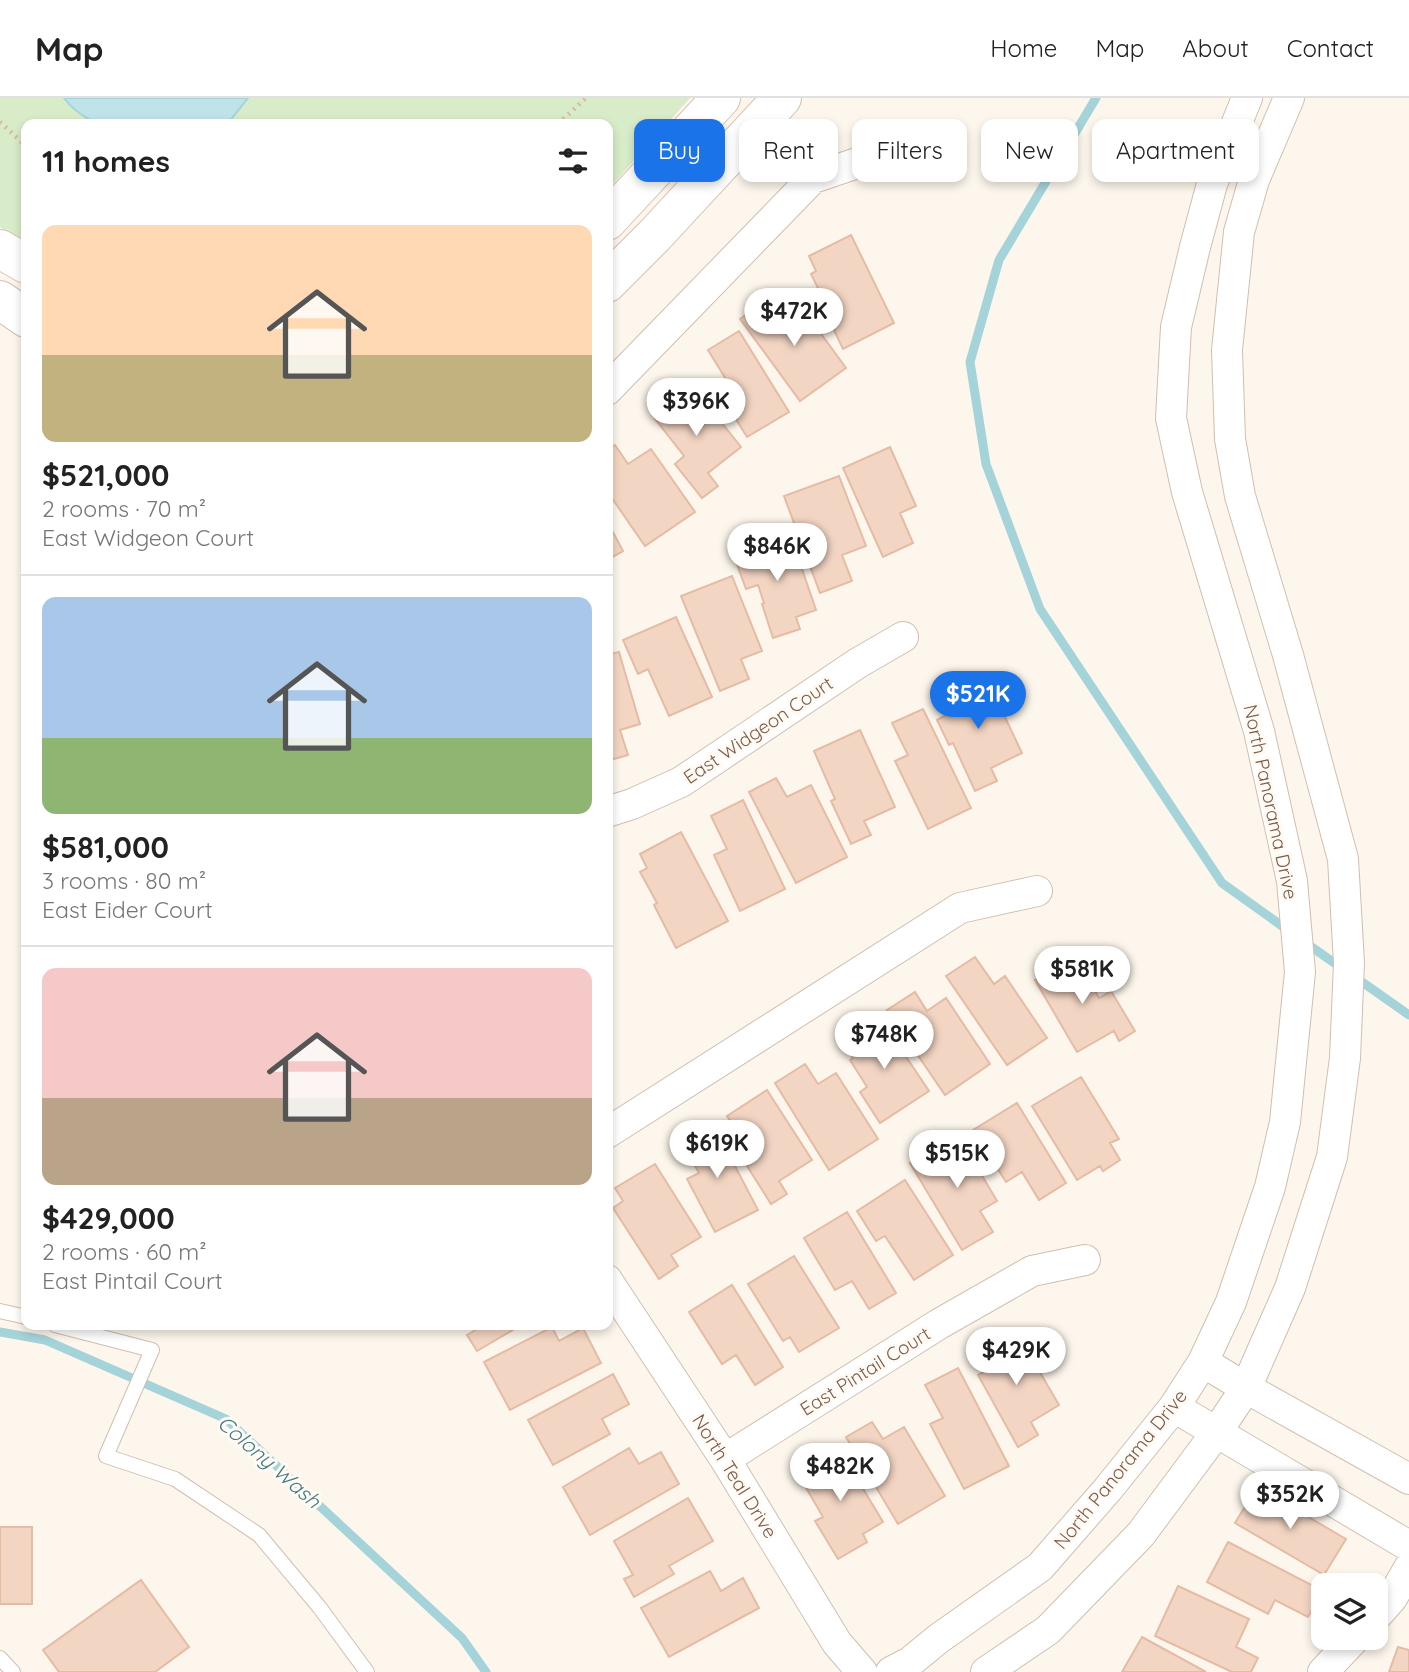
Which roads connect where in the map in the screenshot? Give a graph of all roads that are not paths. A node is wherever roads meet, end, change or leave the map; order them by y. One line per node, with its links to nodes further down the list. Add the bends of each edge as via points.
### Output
1 (721, 98): 6 (street)
2 (782, 98): 9 (street)
3 (1247, 98): 22 (street, North Panorama Drive, via 1212,184 1188,273 1176,327 1171,418 1187,492 1259,731 1292,881 1300,972 1285,1122 1270,1187 1231,1302)
4 (1289, 98): 23 (street, via 1254,180 1240,232 1227,350 1230,439 1240,496 1343,859 1349,963 1345,1058 1332,1157 1290,1288)
5 (852, 165): 12 (street, via 813,178)
6 (613, 215)
7 (0, 249): 8 (street)
8 (21, 261)
9 (613, 277)
10 (0, 300): 11 (street)
11 (21, 315)
12 (613, 384)
13 (903, 637): 14 (street, East Widgeon Court, via 681,782)
14 (613, 810)
15 (1037, 891): 16 (street, via 960,908)
16 (613, 1129)
17 (1085, 1261): 26 (street, East Pintail Court, via 1032,1271)
18 (613, 1289): 26 (street, North Teal Drive)
19 (0, 1311): 20 (lane)
20 (21, 1316)
21 (74, 1330): 34 (lane, via 152,1350 106,1456 175,1479 259,1535)
22 (1203, 1362): 23 (street); 24 (street, North Panorama Drive)
23 (1246, 1388): 25 (street); 27 (street)
24 (1174, 1407): 25 (street); 36 (street, North Panorama Drive, via 1040,1567)
25 (1216, 1433): 28 (street); 37 (street, via 1141,1534 1048,1630)
26 (725, 1458): 35 (street, North Teal Drive, via 837,1643)
27 (1409, 1479)
28 (1409, 1546)
29 (1409, 1568): 30 (street)
30 (1388, 1602)
31 (1344, 1650): 38 (street)
32 (0, 1658): 33 (lane)
33 (13, 1672)
34 (367, 1672)
35 (862, 1672)
36 (891, 1672)
37 (986, 1672)
38 (1323, 1672)

